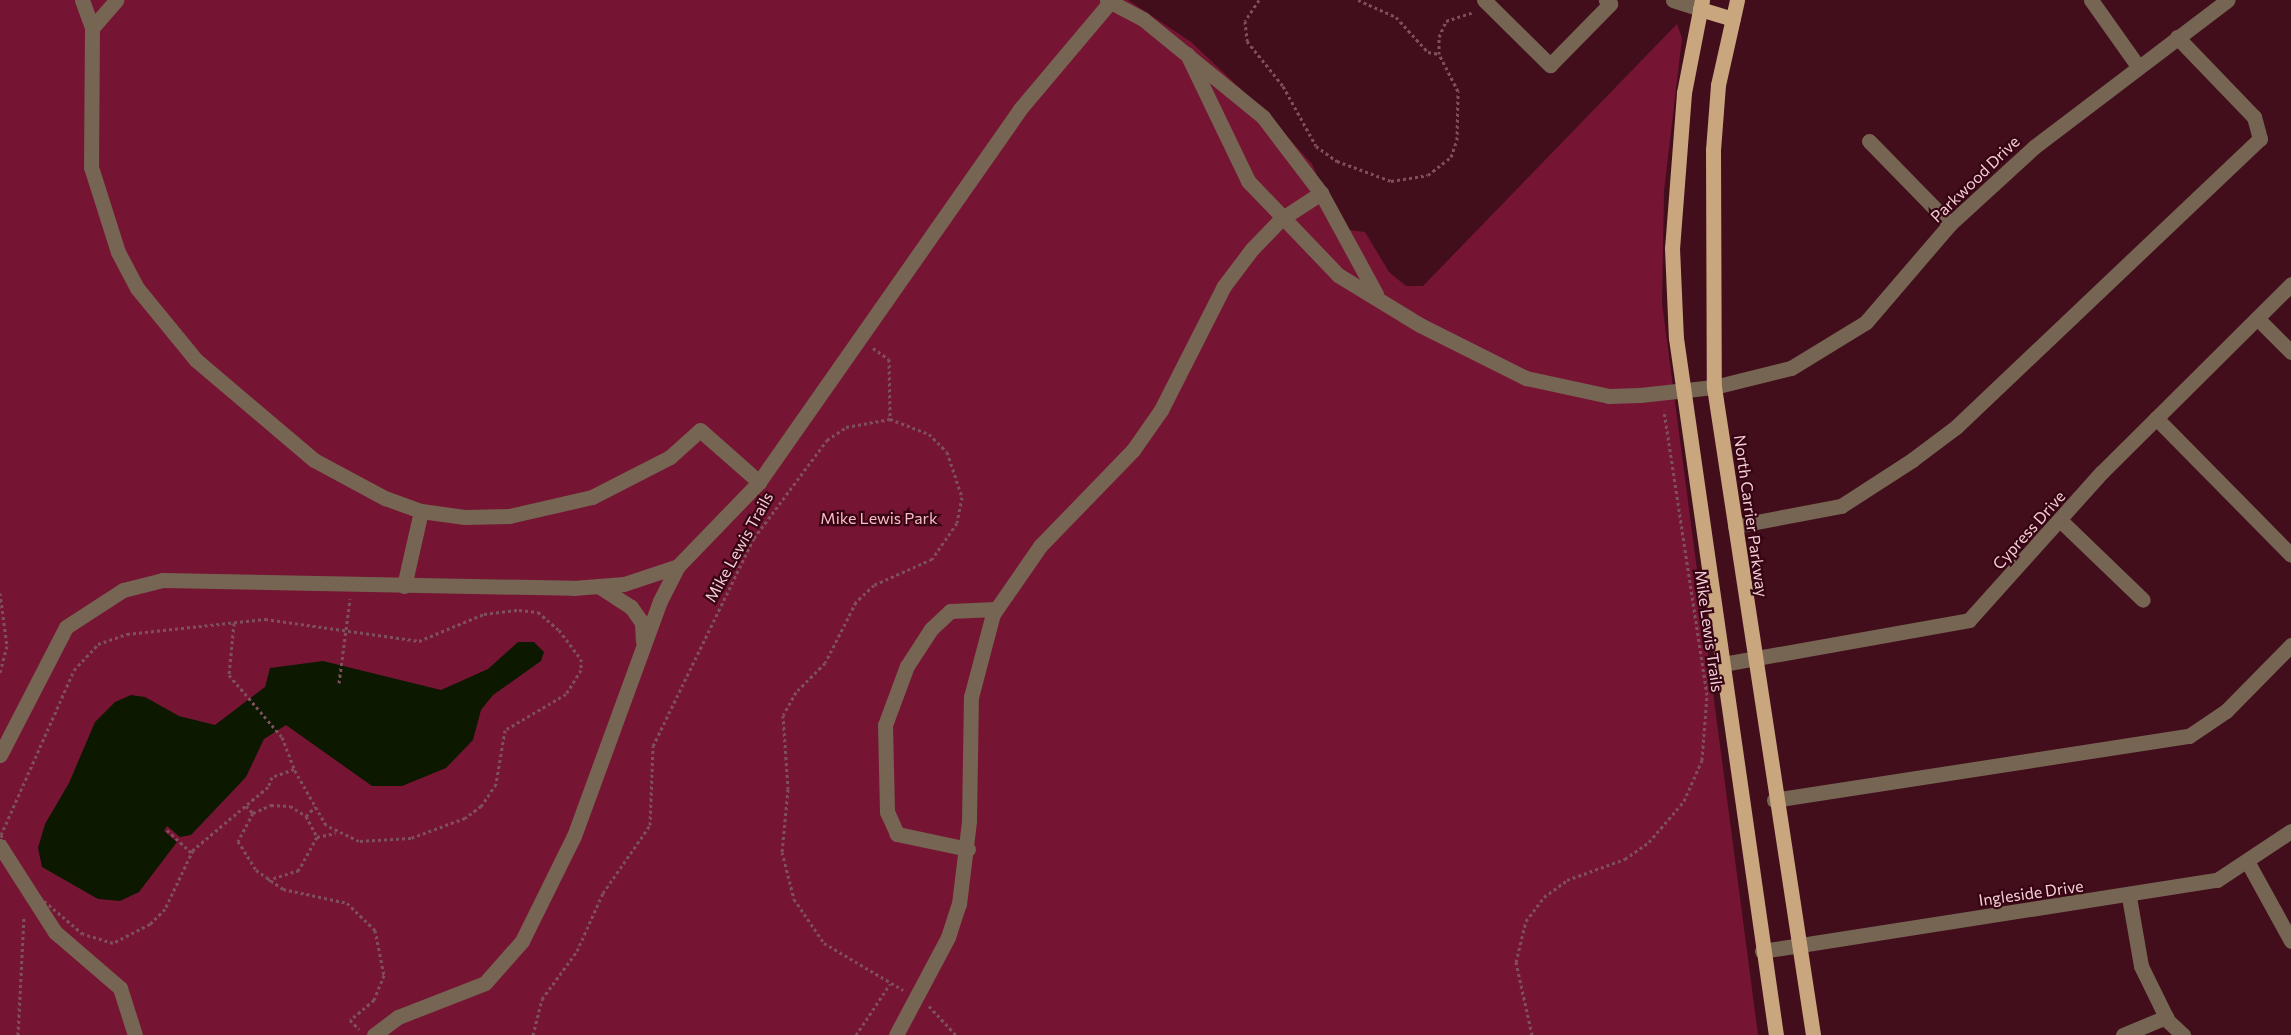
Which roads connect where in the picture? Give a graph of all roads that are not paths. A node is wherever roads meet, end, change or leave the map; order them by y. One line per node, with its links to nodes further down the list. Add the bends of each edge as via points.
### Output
1 (82, 0): 12 (street)
2 (116, 0): 12 (street)
3 (1606, 0): 9 (street, via 1610,4 1550,65)
4 (1673, 0): 10 (street)
5 (1737, 0): 11 (main road, North Carrier Parkway)
6 (2091, 0): 15 (street)
7 (2228, 0): 13 (street, Parkwood Drive)
8 (1108, 1): 14 (street); 27 (street, via 1020,109)
9 (1485, 1)
10 (1701, 4): 11 (main road); 25 (main road, via 1684,93 1672,249)
11 (1733, 19): 24 (main road, North Carrier Parkway, via 1713,150)
12 (92, 28): 28 (street, via 91,167 118,252 137,288 196,360 275,432 350,482)
13 (2176, 37): 15 (street, Parkwood Drive); 30 (street, via 2254,117 2260,139 1956,427 1912,460 1841,507)
14 (1187, 54): 17 (street, via 1263,117); 18 (street, Parkwood Drive, via 1248,181)
15 (2137, 66): 19 (street, Parkwood Drive, via 2034,147)
16 (1869, 141): 19 (street)
17 (1321, 193): 18 (street); 21 (street)
18 (1281, 219): 21 (street, Parkwood Drive, via 1338,275); 36 (street, via 1224,286 1161,410 1133,450 1040,546)
19 (1950, 225): 24 (street, Parkwood Drive, via 1866,322 1791,368)
20 (2291, 284): 22 (street, Cypress Drive)
21 (1376, 294): 25 (street, Parkwood Drive, via 1420,325 1526,378 1609,396)
22 (2257, 318): 23 (street); 26 (street, Cypress Drive)
23 (2291, 352)
24 (1714, 387): 25 (street, Parkwood Drive); 30 (main road, North Carrier Parkway)
25 (1680, 389): 40 (main road)
26 (2156, 418): 29 (street, Cypress Drive); 31 (street)
27 (759, 482): 28 (street, via 700,430 633,478 553,509 508,516); 32 (street)
28 (421, 511): 33 (street)
29 (2062, 522): 35 (street); 39 (street, Cypress Drive, via 1969,620)
30 (1735, 526): 39 (main road, North Carrier Parkway)
31 (2291, 555)
32 (678, 566): 34 (street, via 624,584); 38 (street)
33 (404, 586): 34 (street); 41 (street, via 163,580 123,590 66,627)
34 (597, 586): 38 (street, via 631,607 642,623)
35 (2143, 600)
36 (996, 609): 45 (street, via 971,697); 45 (street, via 950,611 931,628 907,666 885,725 886,812 897,834)
37 (2291, 645): 42 (street, via 2226,711 2189,736)
38 (643, 647): 53 (street, via 574,836 522,941 485,982 398,1017)
39 (1754, 658): 40 (street, Cypress Drive); 42 (main road, North Carrier Parkway)
40 (1723, 664): 50 (main road)
41 (0, 755)
42 (1774, 800): 49 (main road, North Carrier Parkway)
43 (2291, 831): 46 (street, Ingleside Drive)
44 (0, 846): 52 (street, via 55,932 120,988)
45 (968, 849): 54 (street, via 948,937)
46 (2247, 861): 47 (street, Ingleside Drive, via 2217,880); 48 (street)
47 (2129, 897): 49 (street, Ingleside Drive); 51 (street, via 2140,966)
48 (2291, 941)
49 (1800, 945): 50 (street, Ingleside Drive); 56 (main road, North Carrier Parkway)
50 (1762, 951): 55 (main road)
51 (2166, 1017): 57 (street); 58 (street)
52 (135, 1035)
53 (374, 1035)
54 (896, 1035)
55 (1776, 1035)
56 (1813, 1035)
57 (2123, 1035)
58 (2183, 1035)

